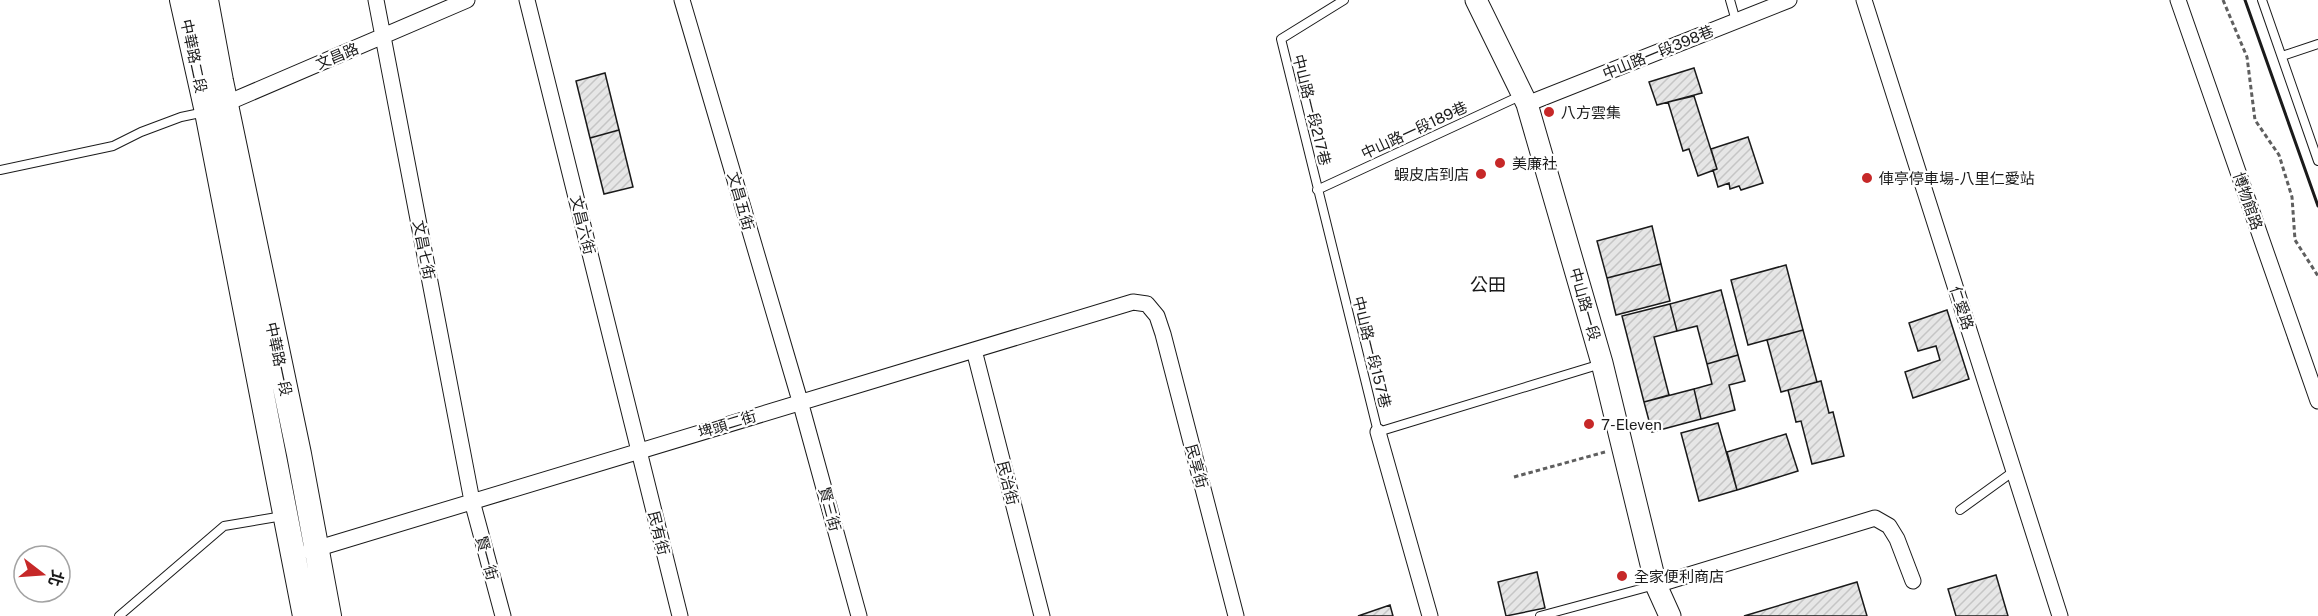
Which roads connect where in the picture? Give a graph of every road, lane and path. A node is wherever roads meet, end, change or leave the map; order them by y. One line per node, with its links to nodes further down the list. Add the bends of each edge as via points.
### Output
1 (182, 0): 20 (main road, 中華路二段)
2 (206, 0): 20 (main road, 中華路二段)
3 (376, 0): 16 (street, 文昌七街)
4 (467, 0): 16 (street, 文昌路)
5 (527, 0): 32 (street, 文昌六街)
6 (682, 0): 28 (street, 文昌五街)
7 (1344, 0): 23 (lane, 中山路一段217巷, via 1281,39)
8 (1476, 0): 19 (main road, 中山路一段)
9 (1730, 0): 15 (lane)
10 (1789, 0): 15 (street, 中山路一段398巷)
11 (1864, 0): 33 (street, 仁愛路)
12 (2178, 0): 29 (street, 博物館路)
13 (2223, 0): 24 (path, via 2247,57 2255,120 2279,155 2292,197 2295,240)
14 (2262, 0): 18 (lane)
15 (1737, 21): 19 (street, 中山路一段398巷)
16 (383, 36): 20 (street, 文昌路); 35 (street, 文昌七街)
17 (2318, 44): 18 (lane)
18 (2282, 56): 21 (lane)
19 (1524, 100): 23 (lane, 中山路一段189巷); 27 (main road, 中山路一段)
20 (216, 108): 22 (lane, via 181,117 113,146); 37 (main road, 中華路一段); 38 (main road, 中華路一段, via 299,454)
21 (2318, 161)
22 (0, 170)
23 (1317, 190): 30 (lane, 中山路一段157巷)
24 (2318, 276)
25 (1157, 316): 26 (street, 埤頭二街, via 1147,304 1133,302); 49 (street, 民享街)
26 (974, 350): 28 (street, 埤頭二街); 48 (street, 民治街)
27 (1602, 363): 30 (lane, 中山路一段157巷); 31 (main road, 中山路一段)
28 (800, 401): 32 (street, 埤頭二街); 47 (street, 賢三街)
29 (2318, 401)
30 (1378, 432): 50 (street)
31 (1622, 448): 34 (path); 41 (main road, 中山路一段)
32 (638, 450): 35 (street, 埤頭二街); 46 (street, 民有街)
33 (2014, 471): 36 (lane); 53 (street, 仁愛路)
34 (1514, 477)
35 (472, 501): 38 (street, 埤頭二街); 45 (street, 賢一街)
36 (1960, 510)
37 (285, 516): 39 (main road, 中華路一段); 42 (lane, via 224,526)
38 (316, 549): 39 (street, 埤頭二街); 44 (main road, 中華路一段)
39 (293, 556): 43 (main road, 中華路一段)
40 (1912, 580): 41 (street, via 1897,539 1889,526 1875,518)
41 (1656, 585): 51 (lane); 52 (main road, 中山路一段)
42 (119, 616)
43 (305, 616)
44 (328, 616)
45 (503, 616)
46 (680, 616)
47 (859, 616)
48 (1042, 616)
49 (1236, 616)
50 (1430, 616)
51 (1540, 616)
52 (1670, 616)
53 (2060, 616)

